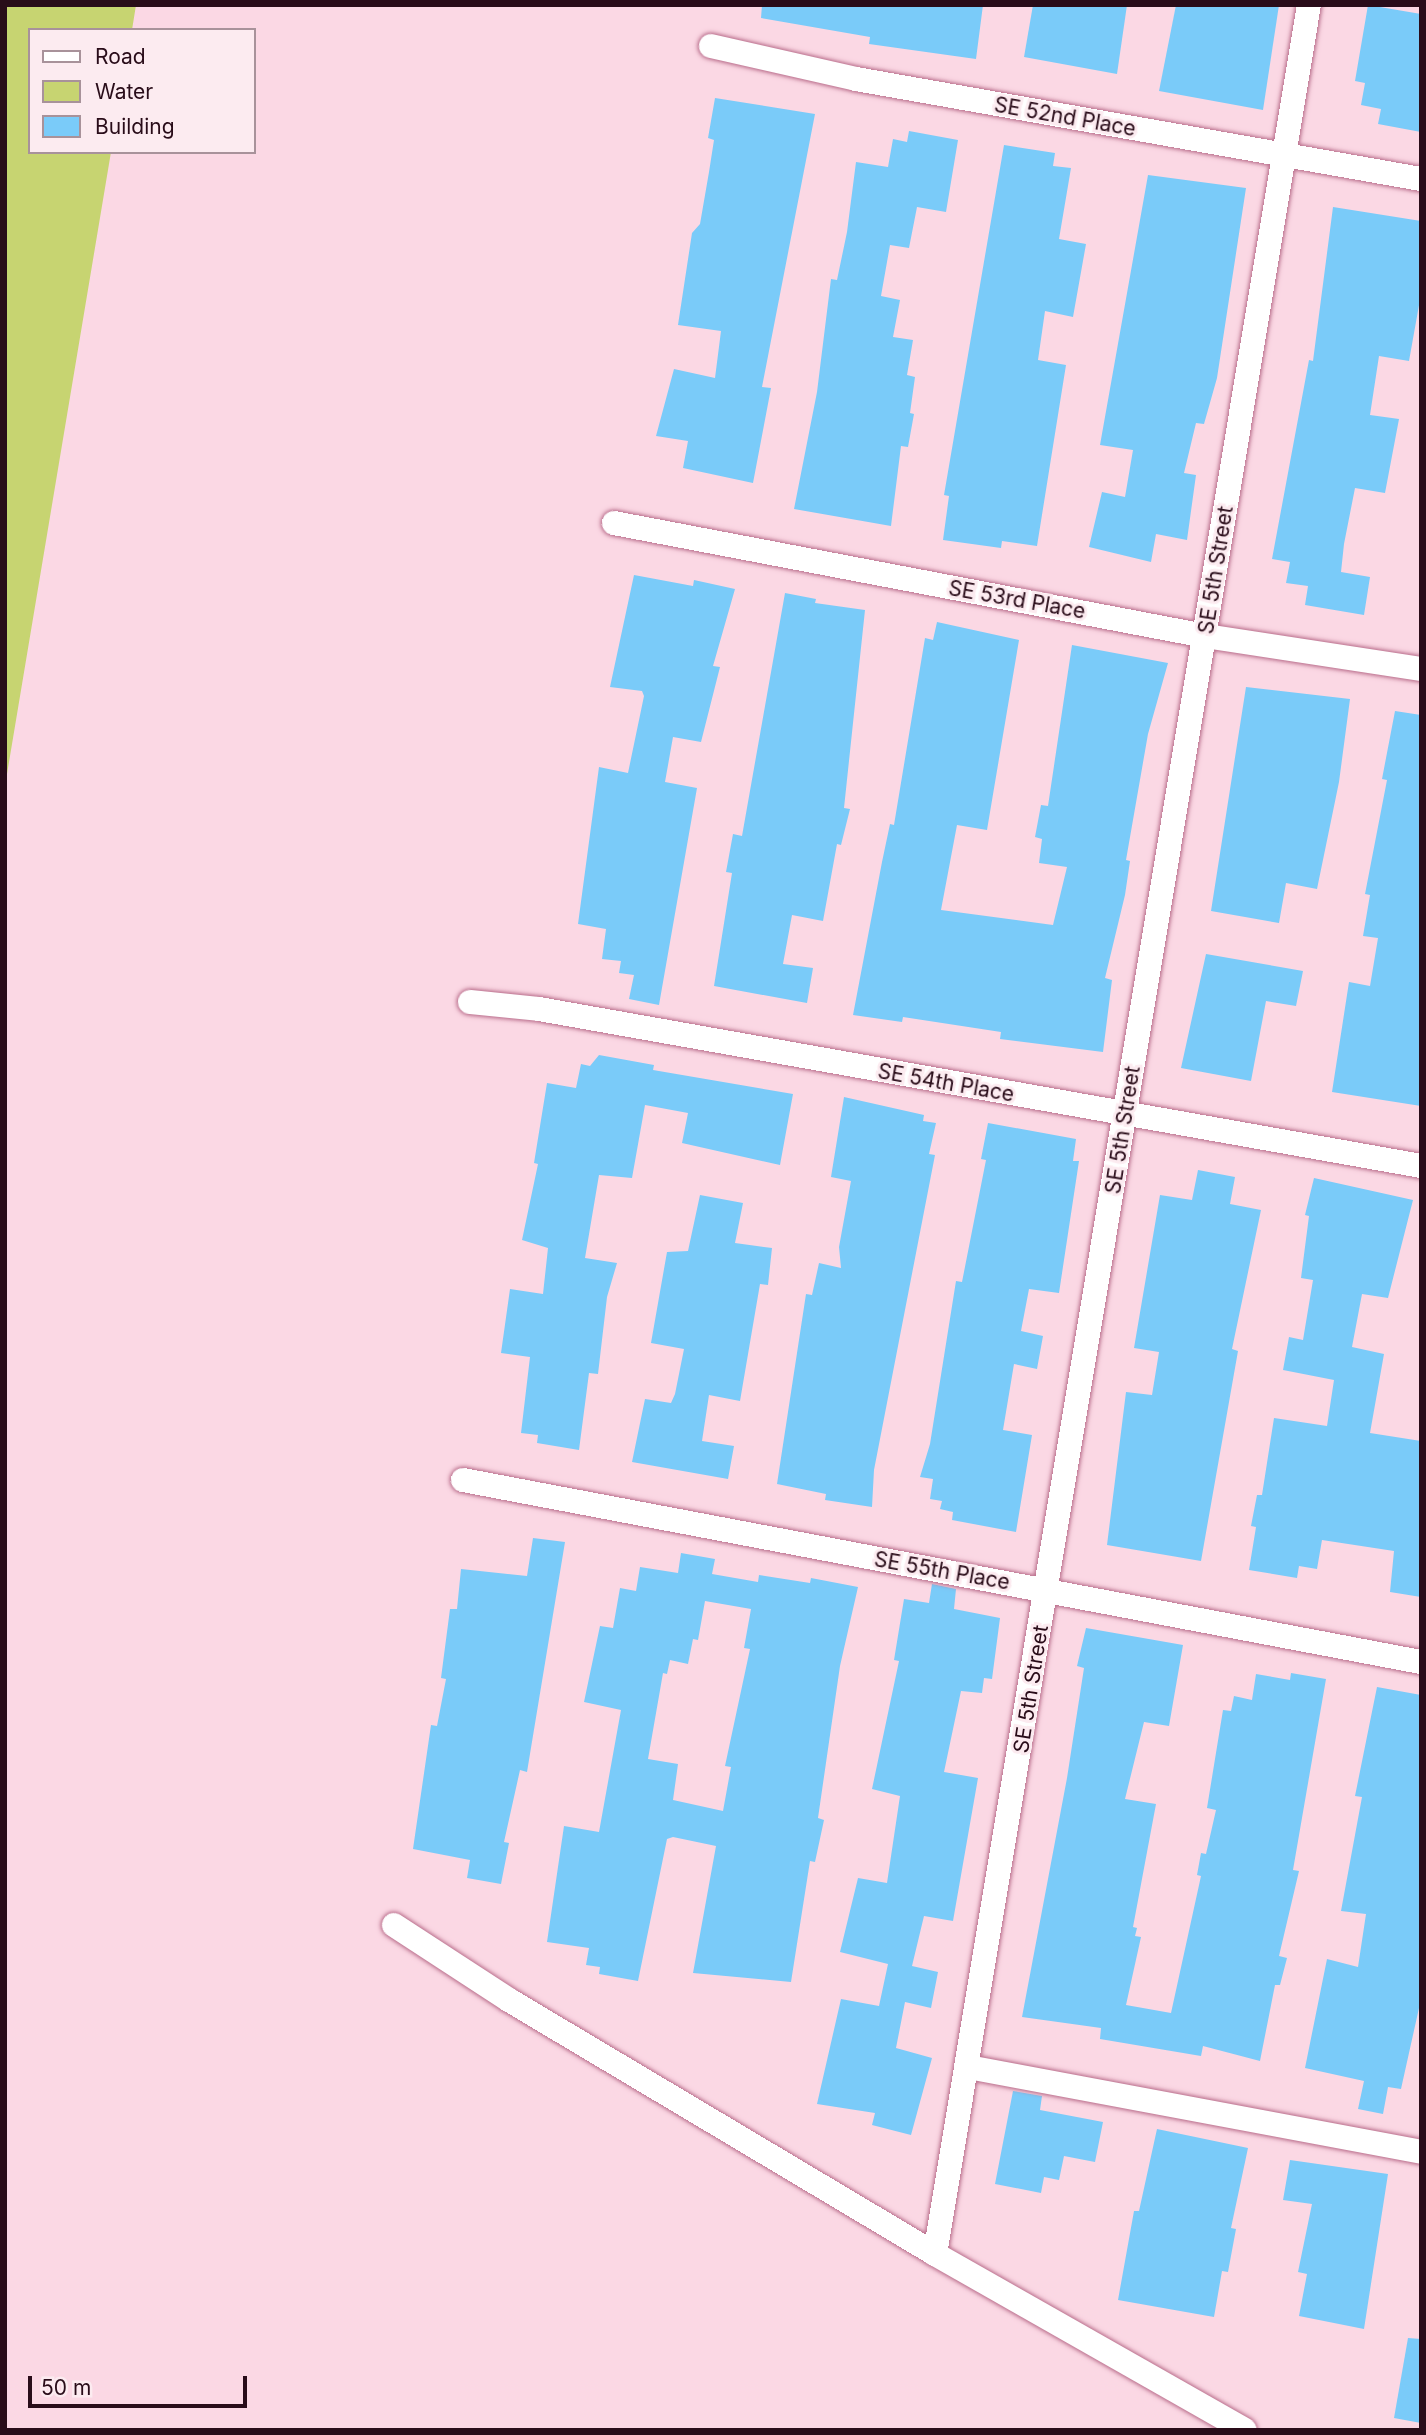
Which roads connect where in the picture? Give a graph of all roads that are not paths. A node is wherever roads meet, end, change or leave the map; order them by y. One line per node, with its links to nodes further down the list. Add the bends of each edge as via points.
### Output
1 (1309, 5): 3 (street, SE 5th Street)
2 (711, 46): 3 (street, SE 52nd Place, via 856,79)
3 (1284, 153): 4 (street, SE 52nd Place); 6 (street, SE 5th Street)
4 (1421, 179)
5 (614, 523): 6 (street, SE 53rd Place)
6 (1205, 636): 7 (street, SE 53rd Place); 9 (street, SE 5th Street)
7 (1421, 669)
8 (470, 1002): 9 (street, SE 54th Place, via 539,1009)
9 (1126, 1114): 10 (street, SE 54th Place); 12 (street, SE 5th Street)
10 (1421, 1166)
11 (463, 1480): 12 (street, SE 55th Place)
12 (1047, 1589): 13 (street, SE 55th Place, via 1225,1628); 15 (street, SE 5th Street)
13 (1421, 1662)
14 (394, 1925): 17 (street, via 520,2007)
15 (968, 2067): 16 (street); 17 (street, SE 5th Street)
16 (1421, 2152)
17 (935, 2254): 18 (street)
18 (1245, 2430)

